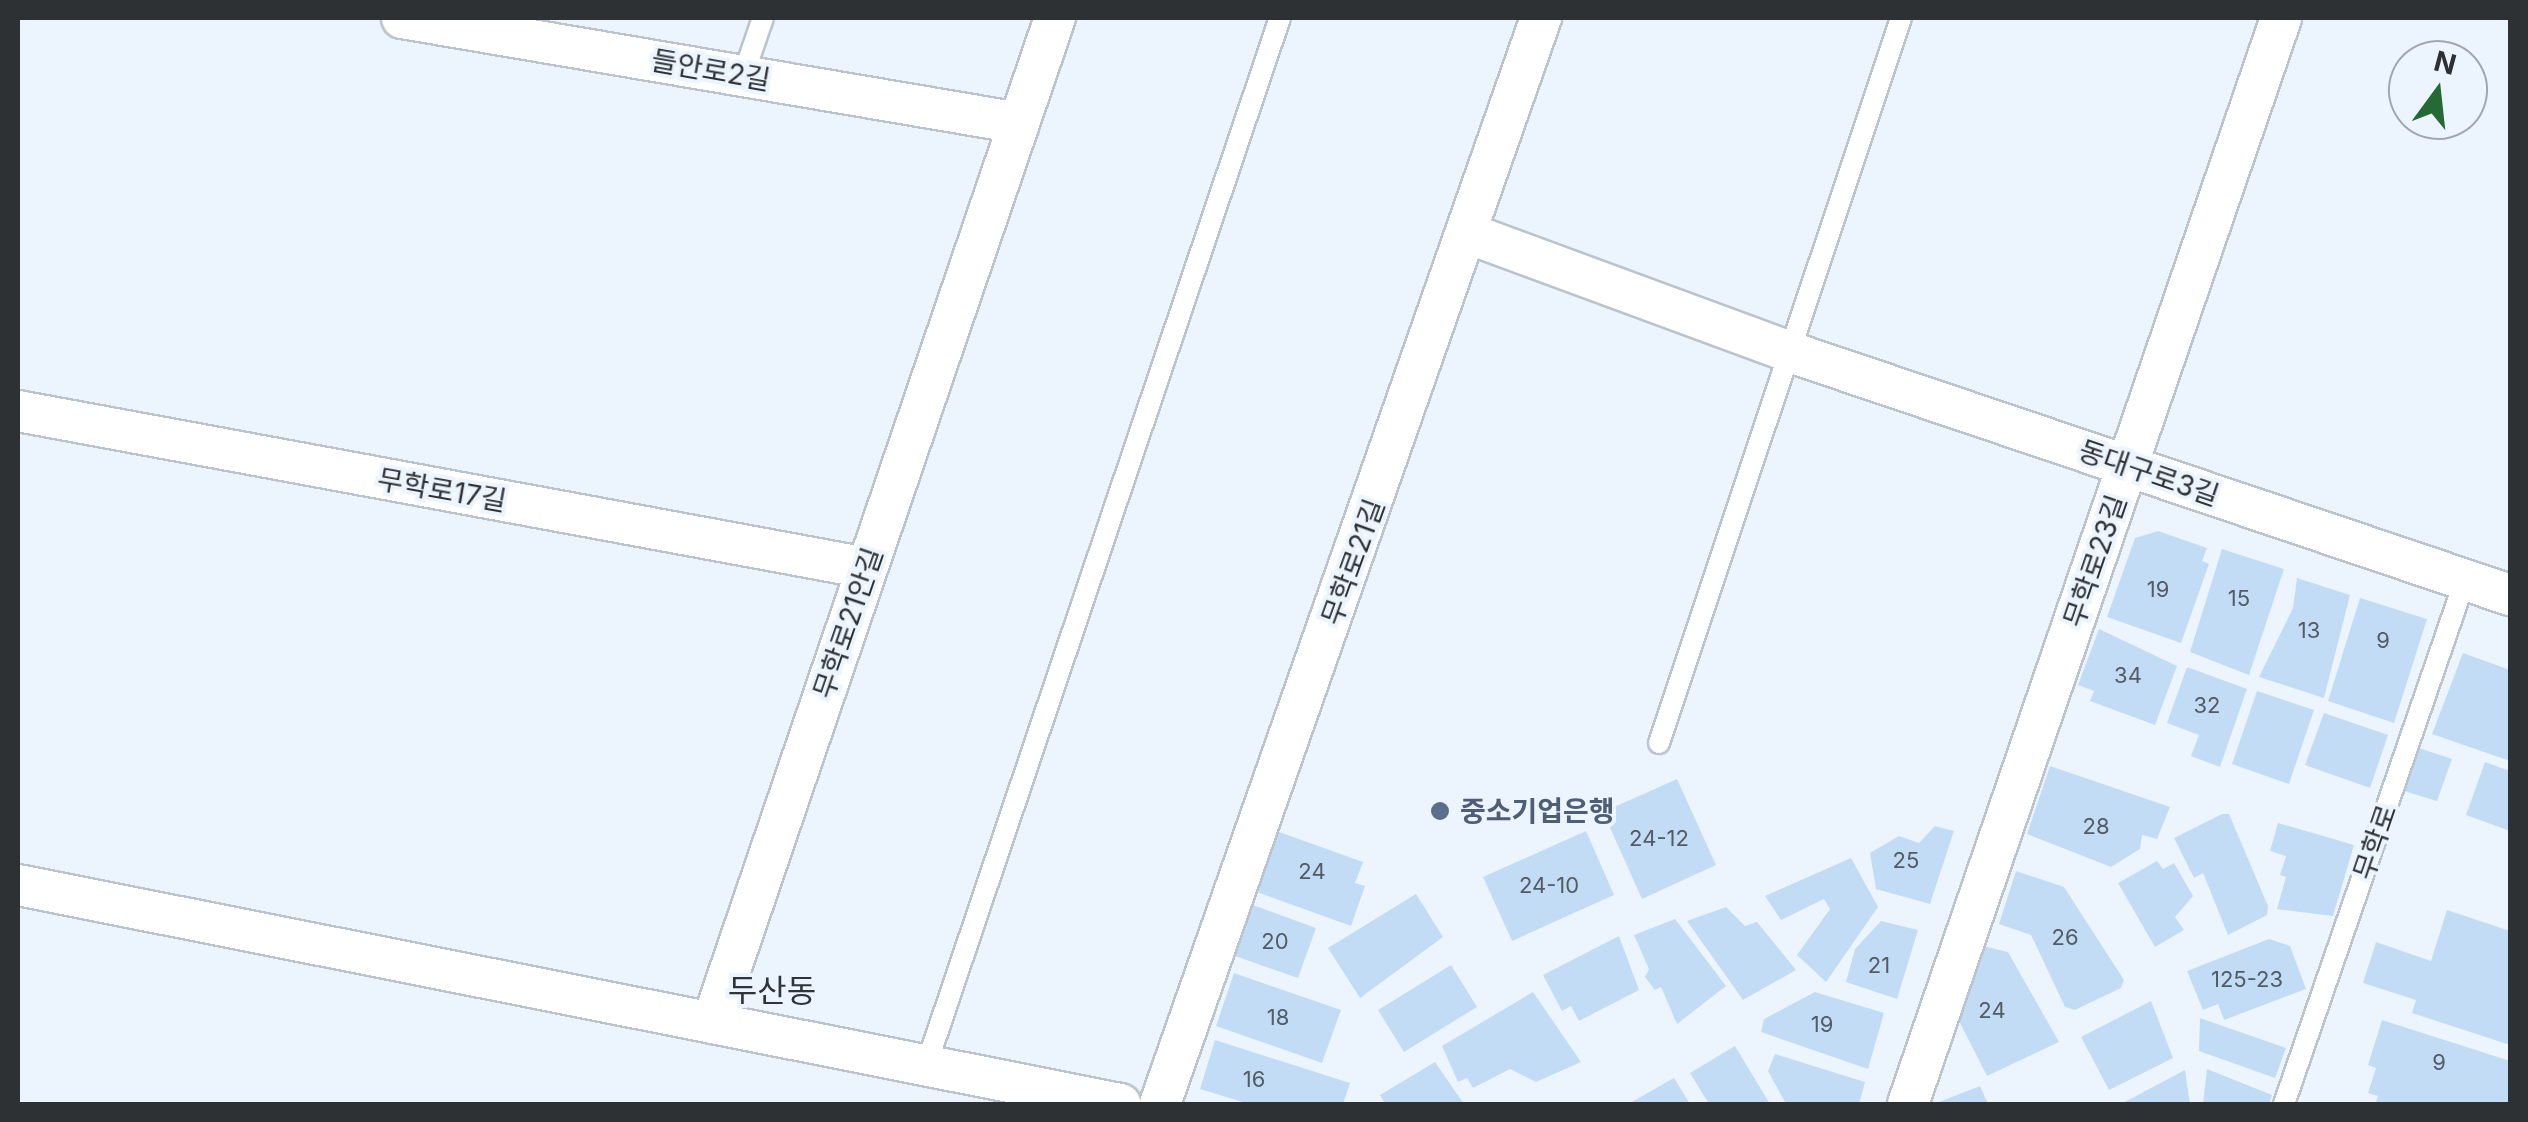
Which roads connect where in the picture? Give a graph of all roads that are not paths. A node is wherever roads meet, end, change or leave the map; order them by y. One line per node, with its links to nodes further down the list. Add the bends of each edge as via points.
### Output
1 (402, 18): 8 (street, 들안로2길)
2 (763, 18): 9 (lane)
3 (1055, 18): 10 (street, 무학로21안길)
4 (1280, 18): 21 (lane)
5 (1541, 18): 11 (street, 무학로21길)
6 (1901, 18): 12 (lane)
7 (2282, 18): 14 (street, 무학로23길)
8 (481, 24): 9 (street, 들안로2길)
9 (743, 76): 10 (street, 들안로2길)
10 (1019, 124): 15 (street, 무학로21안길)
11 (1466, 232): 12 (street, 동대구로3길); 23 (street, 무학로21길)
12 (1787, 350): 14 (street, 동대구로3길); 18 (lane)
13 (18, 411): 15 (street, 무학로17길)
14 (2128, 466): 16 (street, 동대구로3길); 24 (street, 무학로23길)
15 (867, 568): 20 (street, 무학로21안길)
16 (2465, 580): 17 (street, 동대구로3길); 25 (lane, 무학로)
17 (2510, 596)
18 (1658, 743)
19 (18, 885): 20 (street)
20 (712, 1024): 21 (street)
21 (926, 1066): 22 (street)
22 (1120, 1104)
23 (1160, 1104)
24 (1908, 1104)
25 (2284, 1104)

